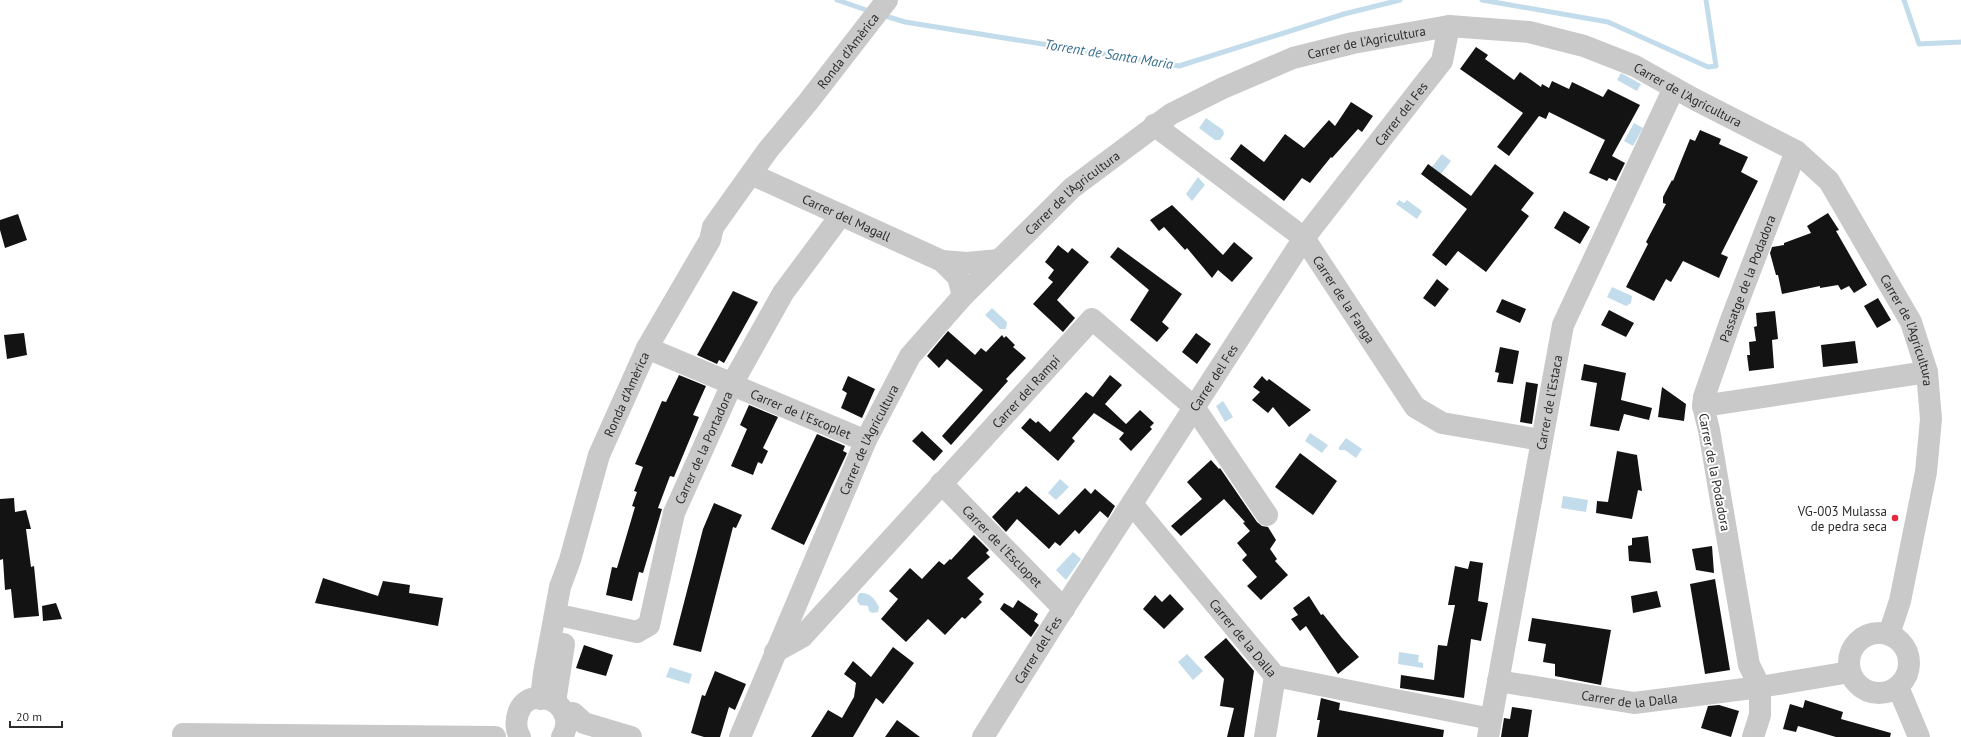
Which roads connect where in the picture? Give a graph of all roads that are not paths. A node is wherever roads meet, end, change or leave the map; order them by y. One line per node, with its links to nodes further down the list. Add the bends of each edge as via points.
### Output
1 (887, 0): 6 (street, Ronda d'Amèrica, via 808,102 798,136)
2 (1449, 26): 3 (street, Carrer de l'Agricultura, via 1529,32 1584,46 1635,66); 4 (street, Carrer de l'Agricultura, via 1353,43 1293,58 1223,88); 8 (street, Carrer del Fes, via 1442,61)
3 (1674, 88): 5 (street, Carrer de l'Agricultura); 17 (street, Carrer de l'Estaca, via 1563,325)
4 (1154, 125): 8 (street, Carrer de la Fanga); 9 (street, Carrer de l'Agricultura, via 1072,188)
5 (1796, 151): 13 (street, Carrer de l'Agricultura, via 1829,181 1864,240 1911,322); 14 (street, Passatge de la Podadora, via 1728,328)
6 (757, 177): 7 (street, Carrer del Magall); 12 (street, Ronda d'Amèrica, via 729,226 710,240)
7 (841, 215): 10 (street, Carrer del Magall); 23 (street, Carrer de la Portadora, via 783,293 732,384 674,513 649,625 637,632)
8 (1304, 238): 15 (street, Carrer del Fes); 17 (street, Carrer de la Fanga, via 1415,407 1442,423)
9 (999, 260): 10 (street, Carrer del Magall, via 967,263); 11 (street, Carrer de l'Agricultura)
10 (942, 261): 11 (street, Carrer del Magall, via 958,277)
11 (964, 296): 25 (street, Carrer de l'Agricultura, via 910,356 866,440)
12 (647, 348): 16 (street, Carrer de l'Escoplet); 21 (street, Ronda d'Amèrica, via 599,455)
13 (1927, 372): 14 (street, Carrer de la Podadora); 24 (street, Carrer de l'Agricultura, via 1931,419 1926,472 1900,601)
14 (1703, 406): 29 (street, Carrer de la Podadora, via 1749,665)
15 (1194, 407): 18 (street, Carrer del Rampí, via 1092,319); 19 (street, Carrer del Fes); 20 (street, Carrer del Rampí)
16 (861, 439)
17 (1541, 440): 28 (street, Carrer de l'Estaca)
18 (941, 483): 22 (street, Carrer de l'Esclopet); 25 (street, Carrer del Rampí, via 802,637)
19 (1132, 504): 22 (street, Carrer del Fes); 27 (street, Carrer de la Dalla)
20 (1267, 515)
21 (570, 560): 23 (street, Ronda d'Amèrica, via 574,586); 31 (street, Ronda d'Amèrica, via 560,587 544,673)
22 (1064, 609): 40 (street, Carrer del Fes)
23 (568, 617): 31 (street, Ronda d'Amèrica)
24 (1889, 634): 26 (street, via 1879,632 1859,640 1852,649); 30 (street, via 1904,645 1910,656 1910,667 1905,680)
25 (775, 652): 39 (street, Carrer de l'Agricultura)
26 (1850, 672): 29 (street, Carrer de la Dalla); 30 (street, via 1858,685 1871,693 1882,694)
27 (1275, 676): 32 (street, Carrer de la Dalla); 41 (street)
28 (1498, 681): 29 (street, Carrer de la Dalla, via 1634,703); 32 (street, Carrer de l'Estaca)
29 (1760, 687): 42 (street, via 1760,715)
30 (1898, 687): 43 (street)
31 (562, 717): 33 (street, via 536,698 526,702 520,709); 38 (street)
32 (1490, 728)
33 (518, 731): 36 (street, via 504,727)
34 (183, 734): 35 (street)
35 (296, 736): 37 (street)
36 (491, 736): 37 (street)
37 (439, 737)
38 (631, 737)
39 (740, 737)
40 (983, 737)
41 (1265, 737)
42 (1753, 737)
43 (1918, 737)

